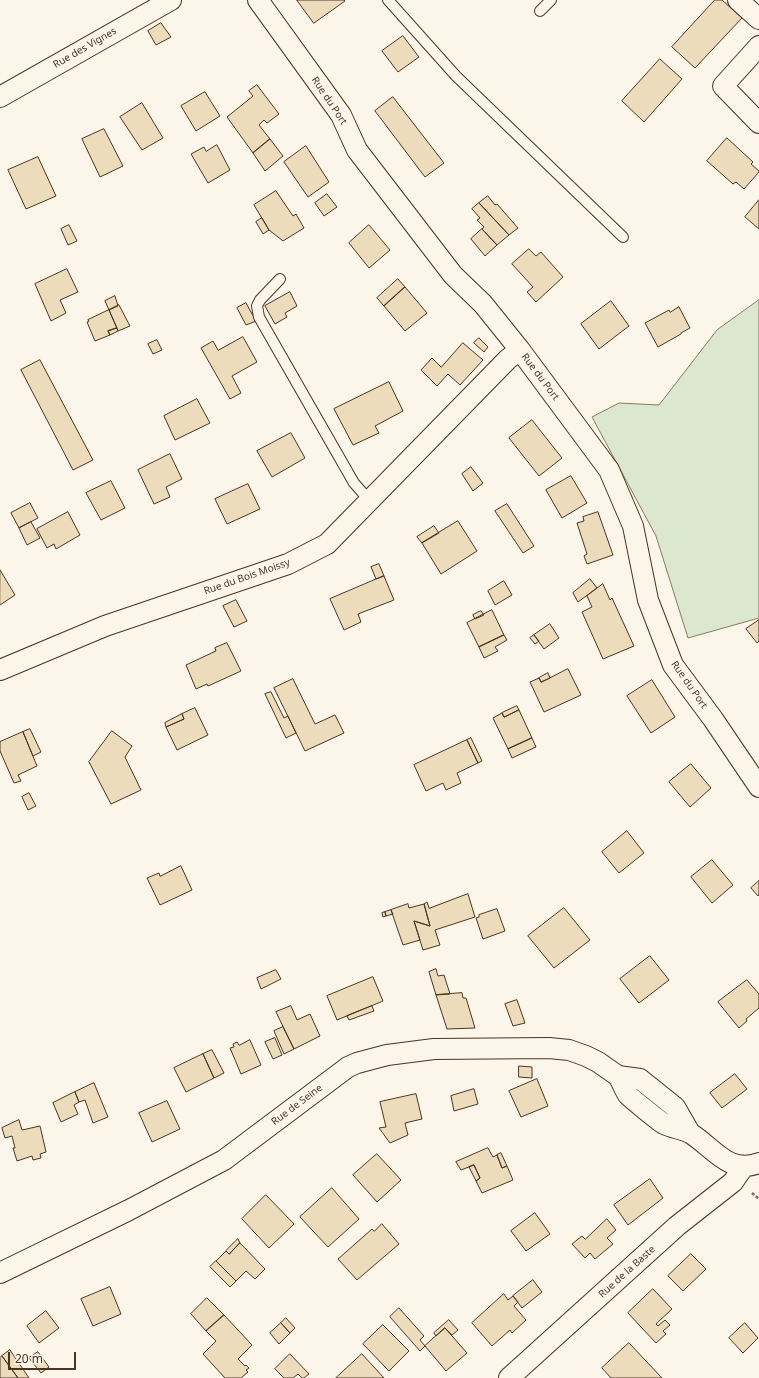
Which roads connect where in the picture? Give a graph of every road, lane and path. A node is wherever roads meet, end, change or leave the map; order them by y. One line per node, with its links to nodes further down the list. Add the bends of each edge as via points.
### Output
1 (171, 0): 9 (street, Rue des Vignes)
2 (258, 0): 13 (street, Rue du Port, via 341,116 357,150 453,275 483,304)
3 (388, 0): 11 (lane, via 456,76)
4 (551, 0): 6 (lane)
5 (738, 0): 7 (street)
6 (540, 11)
7 (759, 20)
8 (759, 46): 10 (street, via 723,86)
9 (0, 97)
10 (759, 123)
11 (623, 237)
12 (280, 279): 14 (lane, via 260,300 257,306 259,317 354,483)
13 (520, 350): 14 (street, Rue du Bois Moissy, via 508,359); 16 (street, Rue du Port, via 609,470 633,526 648,600 673,665)
14 (370, 500): 15 (street, Rue du Bois Moissy, via 327,544 288,564 105,626)
15 (0, 670)
16 (759, 787)
17 (752, 1164): 20 (street, Rue de Seine, via 731,1163 718,1157 690,1133 675,1107 640,1079 618,1076 598,1062 569,1050 434,1049 387,1055 348,1067 224,1160 129,1210); 21 (street, Rue de la Baste, via 678,1226)
18 (749, 1191): 19 (path)
19 (759, 1199)
20 (0, 1272)
21 (509, 1378)

